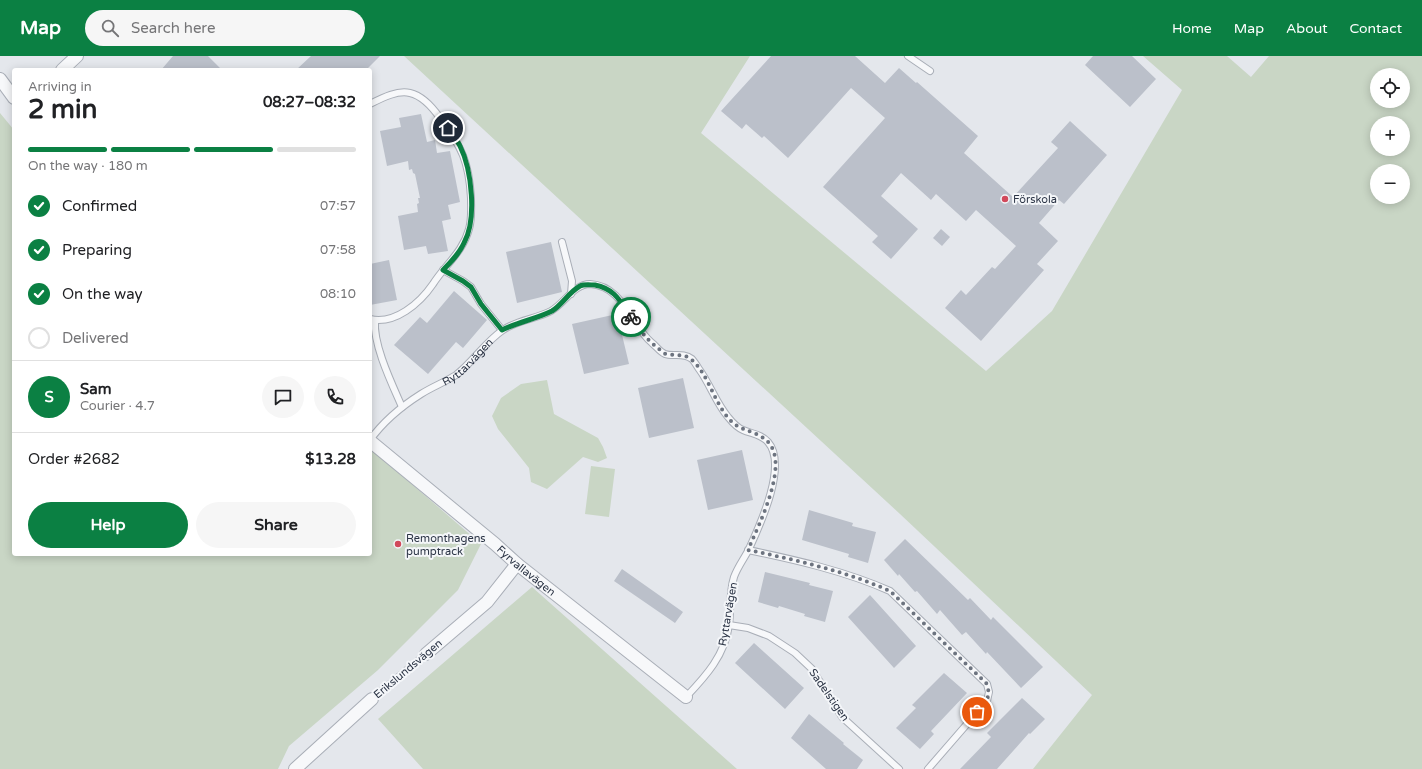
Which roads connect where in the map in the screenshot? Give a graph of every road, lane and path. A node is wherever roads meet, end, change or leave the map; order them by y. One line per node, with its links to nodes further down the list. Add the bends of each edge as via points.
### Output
1 (78, 56): 3 (street)
2 (908, 56): 4 (lane)
3 (64, 68)
4 (930, 71)
5 (0, 79): 6 (street)
6 (12, 95)
7 (372, 103): 9 (lane, via 400,92 411,93 433,108 460,146 467,163 470,184 470,227 465,243)
8 (562, 242): 10 (lane, via 572,281)
9 (443, 270): 11 (lane, via 417,303 408,310 388,319); 12 (lane, via 471,287)
10 (571, 294): 12 (lane, Ryttarvägen, via 554,310); 16 (lane, Ryttarvägen, via 585,285 602,286 609,290 617,296 646,338 665,354 679,354 692,359 730,420 741,430 758,434 769,442 775,456 775,476 770,498)
11 (372, 320): 13 (lane, via 385,367)
12 (502, 330): 13 (lane, Ryttarvägen, via 456,375)
13 (402, 407): 14 (lane, Ryttarvägen)
14 (372, 437)
15 (372, 442): 17 (street, Fyrvallavägen)
16 (748, 550): 18 (lane, Ryttarvägen, via 738,565 733,582); 24 (lane, via 803,562 870,582 890,591 987,684 987,701)
17 (517, 564): 19 (street, Erikslundsvägen, via 487,602); 20 (street, Fyrvallavägen)
18 (729, 625): 20 (lane, Ryttarvägen, via 721,653); 23 (lane, Sadelstigen, via 748,628 769,636 795,653 812,669 842,717)
19 (426, 654): 21 (lane, Erikslundsvägen)
20 (686, 697)
21 (372, 699): 22 (street, Erikslundsvägen)
22 (295, 769)
23 (899, 769)
24 (928, 769)

